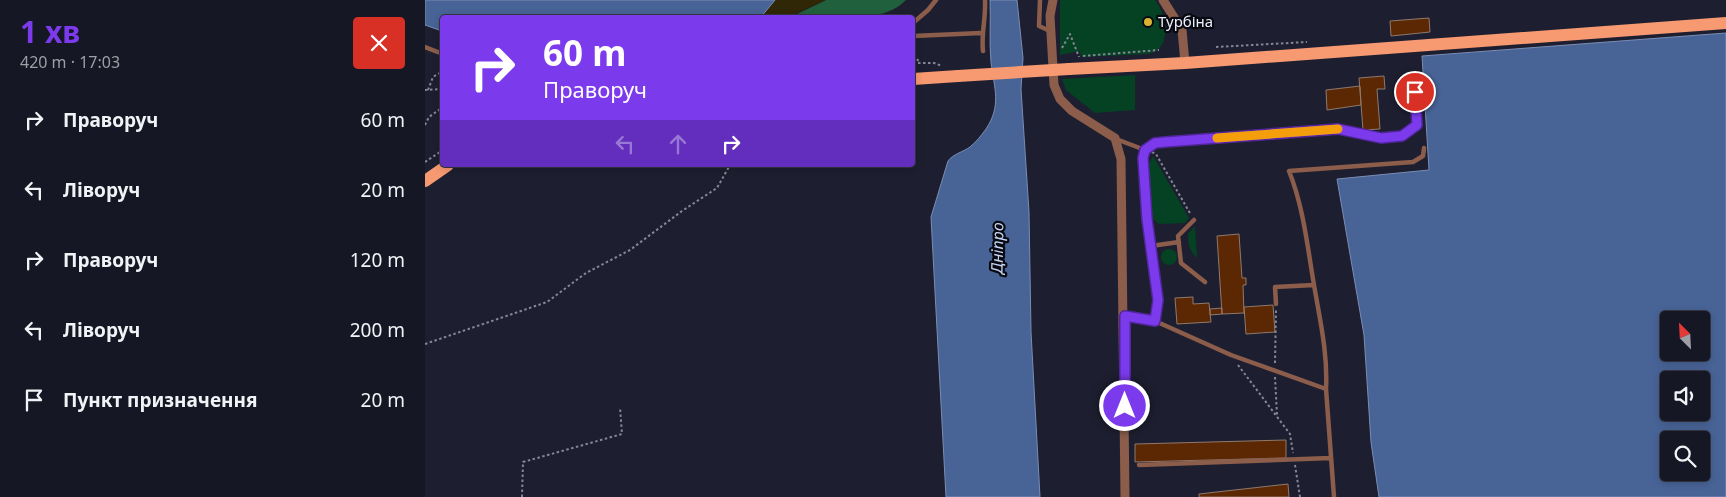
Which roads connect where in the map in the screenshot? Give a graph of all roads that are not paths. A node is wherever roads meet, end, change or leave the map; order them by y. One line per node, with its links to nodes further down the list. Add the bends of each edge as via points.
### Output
1 (936, 0): 6 (lane)
2 (985, 0): 9 (lane, via 986,16)
3 (1039, 0): 8 (lane, via 1039,26)
4 (1053, 0): 8 (street)
5 (1163, 0): 14 (street, via 1182,30)
6 (915, 20)
7 (1726, 24): 14 (main road)
8 (1051, 31): 17 (street, via 1054,86 1060,98 1072,111)
9 (981, 33): 10 (lane); 12 (lane)
10 (915, 36)
11 (425, 47): 13 (lane)
12 (983, 51)
13 (440, 53)
14 (1185, 63): 15 (main road, bridge, via 1071,63)
15 (915, 78)
16 (1415, 92): 19 (lane, via 1417,125 1402,136 1381,138 1338,129 1155,143)
17 (1115, 138): 19 (lane); 28 (street, via 1121,159)
18 (1423, 148): 26 (lane, via 1423,156 1413,162 1289,171 1299,195)
19 (1145, 150): 24 (lane)
20 (445, 167): 21 (main road)
21 (425, 181)
22 (1194, 220): 23 (lane, via 1178,236)
23 (1179, 242): 24 (lane); 25 (lane, via 1181,263)
24 (1151, 246): 29 (lane, via 1158,300)
25 (1205, 282)
26 (1314, 285): 27 (lane, via 1275,287); 30 (lane, via 1326,349)
27 (1275, 304)
28 (1125, 316): 29 (lane); 33 (street)
29 (1155, 321): 30 (lane, via 1231,355)
30 (1327, 389): 31 (lane)
31 (1331, 458): 32 (lane); 34 (lane)
32 (1139, 466)
33 (1125, 497)
34 (1334, 497)

